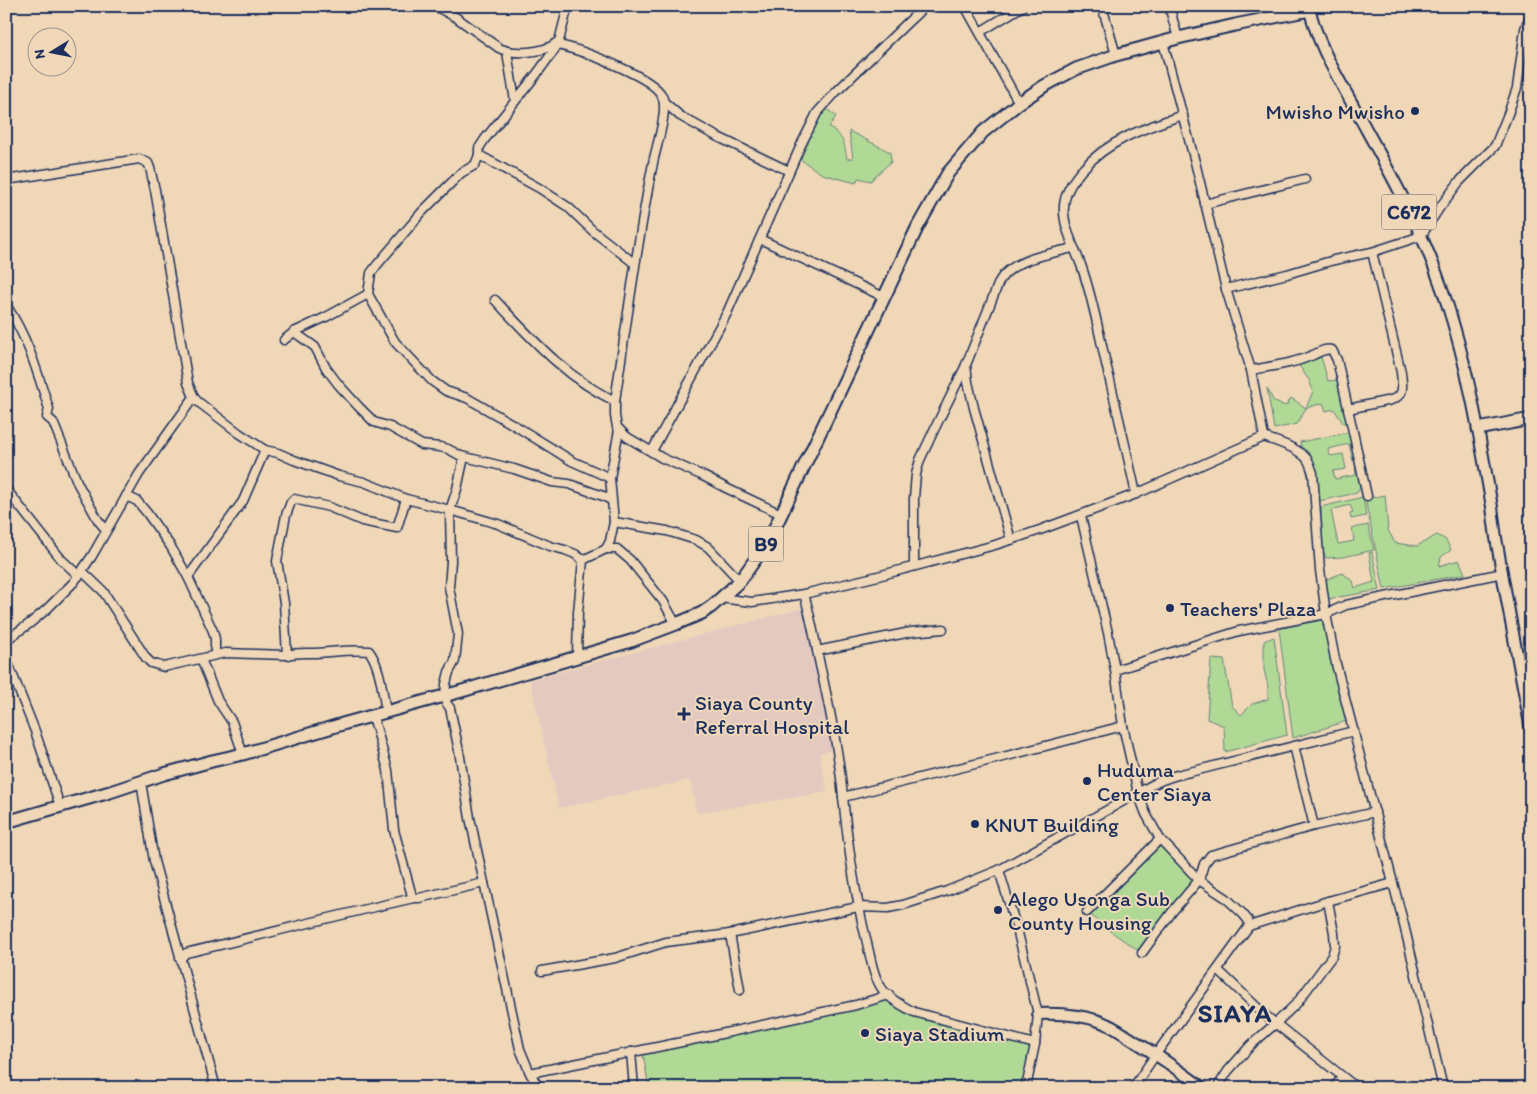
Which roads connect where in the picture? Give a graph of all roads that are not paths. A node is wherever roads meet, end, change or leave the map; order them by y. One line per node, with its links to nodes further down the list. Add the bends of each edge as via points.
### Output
1 (435, 6): 14 (street)
2 (568, 6): 13 (street)
3 (928, 6): 21 (street, via 822,107)
4 (965, 6): 10 (street)
5 (1023, 6): 10 (street)
6 (1102, 6): 15 (street)
7 (1169, 6): 11 (street)
8 (1309, 8): 11 (highway, B9); 25 (main road, C672, via 1333,67)
9 (1531, 18): 25 (street, via 1527,23 1517,88 1495,146 1459,182)
10 (980, 32): 18 (street)
11 (1178, 38): 12 (highway, B9)
12 (1163, 42): 15 (highway, B9); 19 (street)
13 (559, 43): 14 (street, via 544,50); 16 (street); 17 (street, via 622,68 656,88)
14 (506, 52): 16 (street)
15 (1116, 55): 18 (highway, B9, via 1061,76)
16 (514, 101): 20 (street, via 479,148)
17 (664, 102): 21 (street, via 680,116 722,140); 29 (street, via 664,117)
18 (1019, 103): 32 (highway, B9, via 984,132 948,173)
19 (1183, 115): 24 (street); 27 (street, via 1139,130 1112,144 1077,176 1064,204)
20 (480, 155): 29 (street, via 568,207); 31 (street, via 475,165 461,173 422,212 377,265 371,273)
21 (790, 171): 26 (street)
22 (1305, 179): 24 (street)
23 (6, 180): 39 (street, via 132,159 148,163 188,383)
24 (1205, 204): 30 (street)
25 (1421, 236): 28 (street); 43 (main road, C672, via 1452,319)
26 (760, 239): 32 (street); 47 (street, via 727,313)
27 (1073, 248): 37 (street, via 1024,262 1002,277); 51 (street, via 1092,301)
28 (1372, 252): 30 (street); 41 (street, via 1401,372 1401,394 1391,400)
29 (634, 263): 40 (street)
30 (1226, 289): 38 (street)
31 (368, 294): 35 (street); 49 (street, via 395,342 432,381 446,391 467,398 572,461)
32 (884, 296): 57 (highway, B9)
33 (495, 300): 40 (street, via 558,364)
34 (6, 305): 60 (street, via 25,335 34,358 49,409 47,417 53,422 78,484)
35 (294, 332): 36 (street); 48 (street, via 315,347 338,384 374,422 422,445 448,449)
36 (284, 340)
37 (966, 365): 61 (street, via 970,394); 64 (street, via 916,474)
38 (1251, 370): 41 (street, via 1291,363 1323,350 1332,350); 45 (street)
39 (194, 397): 46 (street); 52 (street)
40 (615, 401): 44 (street)
41 (1348, 409): 53 (street)
42 (1531, 419): 43 (highway)
43 (1478, 429): 65 (main road, C672)
44 (619, 430): 47 (street); 49 (street)
45 (1264, 437): 51 (street); 71 (street, via 1296,451 1310,463)
46 (265, 450): 54 (street); 67 (street, via 243,502)
47 (652, 451): 57 (street)
48 (464, 457): 55 (street, via 569,484); 56 (street)
49 (610, 478): 55 (street)
50 (6, 489): 66 (street, via 61,559)
51 (1136, 494): 58 (street)
52 (126, 496): 60 (street); 67 (street, via 137,501 147,513)
53 (1367, 496)
54 (406, 499): 56 (street); 77 (street, via 397,528 362,521 314,503 291,502 277,561 284,603)
55 (611, 500): 59 (street)
56 (450, 510): 63 (street, via 498,524); 82 (street, via 449,587 458,634 455,661 449,672)
57 (781, 514): 68 (highway, B9, via 766,546)
58 (1081, 516): 61 (street); 81 (street)
59 (614, 522): 62 (street); 68 (street, via 667,531 696,540 708,547)
60 (106, 530): 66 (street)
61 (1011, 540): 64 (street)
62 (606, 549): 63 (street); 72 (street, via 617,549 630,560 663,601)
63 (583, 560): 78 (street)
64 (914, 566): 69 (street)
65 (1503, 573): 71 (street, via 1346,605); 86 (main road, C672)
66 (80, 574): 74 (street, via 47,609); 80 (street, via 103,591 150,663 164,667)
67 (188, 577): 76 (street, via 213,632)
68 (740, 581): 70 (highway, B9)
69 (804, 594): 70 (street, via 760,601); 75 (street)
70 (720, 598): 72 (highway, B9, via 702,612)
71 (1326, 614): 81 (street, via 1239,631); 87 (street)
72 (676, 624): 78 (highway, B9)
73 (943, 629): 75 (street, via 911,632)
74 (6, 640)
75 (817, 651): 92 (street, via 839,752)
76 (215, 655): 77 (street); 80 (street)
77 (287, 655): 83 (street, via 369,651 378,672)
78 (577, 657): 82 (highway, B9)
79 (6, 658): 93 (street)
80 (201, 659): 89 (street, via 218,701 232,722)
81 (1115, 670): 85 (street)
82 (445, 695): 83 (highway, B9); 101 (street)
83 (386, 712): 84 (highway, B9)
84 (374, 716): 89 (highway, B9); 103 (street, via 388,770 394,830)
85 (1123, 726): 91 (street); 92 (street)
86 (1531, 730)
87 (1354, 731): 88 (street); 95 (street)
88 (1294, 746): 91 (street, via 1172,776); 97 (street)
89 (243, 754): 90 (highway, B9)
90 (141, 782): 93 (highway, B9); 110 (street, via 154,861)
91 (1138, 793): 98 (street); 99 (street)
92 (843, 796): 105 (street)
93 (60, 806): 96 (highway, B9)
94 (6, 808): 96 (street)
95 (1375, 812): 97 (street); 102 (street)
96 (8, 821)
97 (1314, 826): 100 (street, via 1211,855)
98 (1160, 839): 100 (street); 106 (street)
99 (999, 870): 105 (street, via 917,902 888,908); 115 (street)
100 (1199, 880): 107 (street, via 1242,912); 109 (street)
101 (484, 882): 103 (street); 120 (street, via 520,1049)
102 (1393, 884): 104 (street); 131 (street)
103 (414, 898): 110 (street, via 186,953)
104 (1328, 901): 107 (street); 116 (street, via 1334,933 1332,956 1297,1003)
105 (858, 907): 108 (street); 114 (street, via 878,982)
106 (1087, 912)
107 (1250, 926): 111 (street)
108 (730, 934): 112 (street, via 666,942 622,956); 113 (street)
109 (1142, 953)
110 (180, 959): 122 (street)
111 (1218, 970): 116 (street); 119 (street)
112 (542, 971)
113 (740, 990)
114 (889, 995): 117 (street, via 914,1012); 118 (street, via 856,1005)
115 (1038, 1014): 117 (street); 119 (main road, via 1099,1021)
116 (1275, 1024): 121 (street); 128 (street, via 1240,1057)
117 (1035, 1044): 125 (street)
118 (631, 1052): 120 (street); 124 (street)
119 (1156, 1054): 126 (street); 127 (main road)
120 (530, 1073): 123 (street)
121 (1342, 1077): 129 (street); 130 (street)
122 (216, 1088)
123 (538, 1088)
124 (634, 1088)
125 (1026, 1088)
126 (1134, 1088)
127 (1204, 1088)
128 (1217, 1088)
129 (1334, 1088)
130 (1357, 1088)
131 (1443, 1088)

